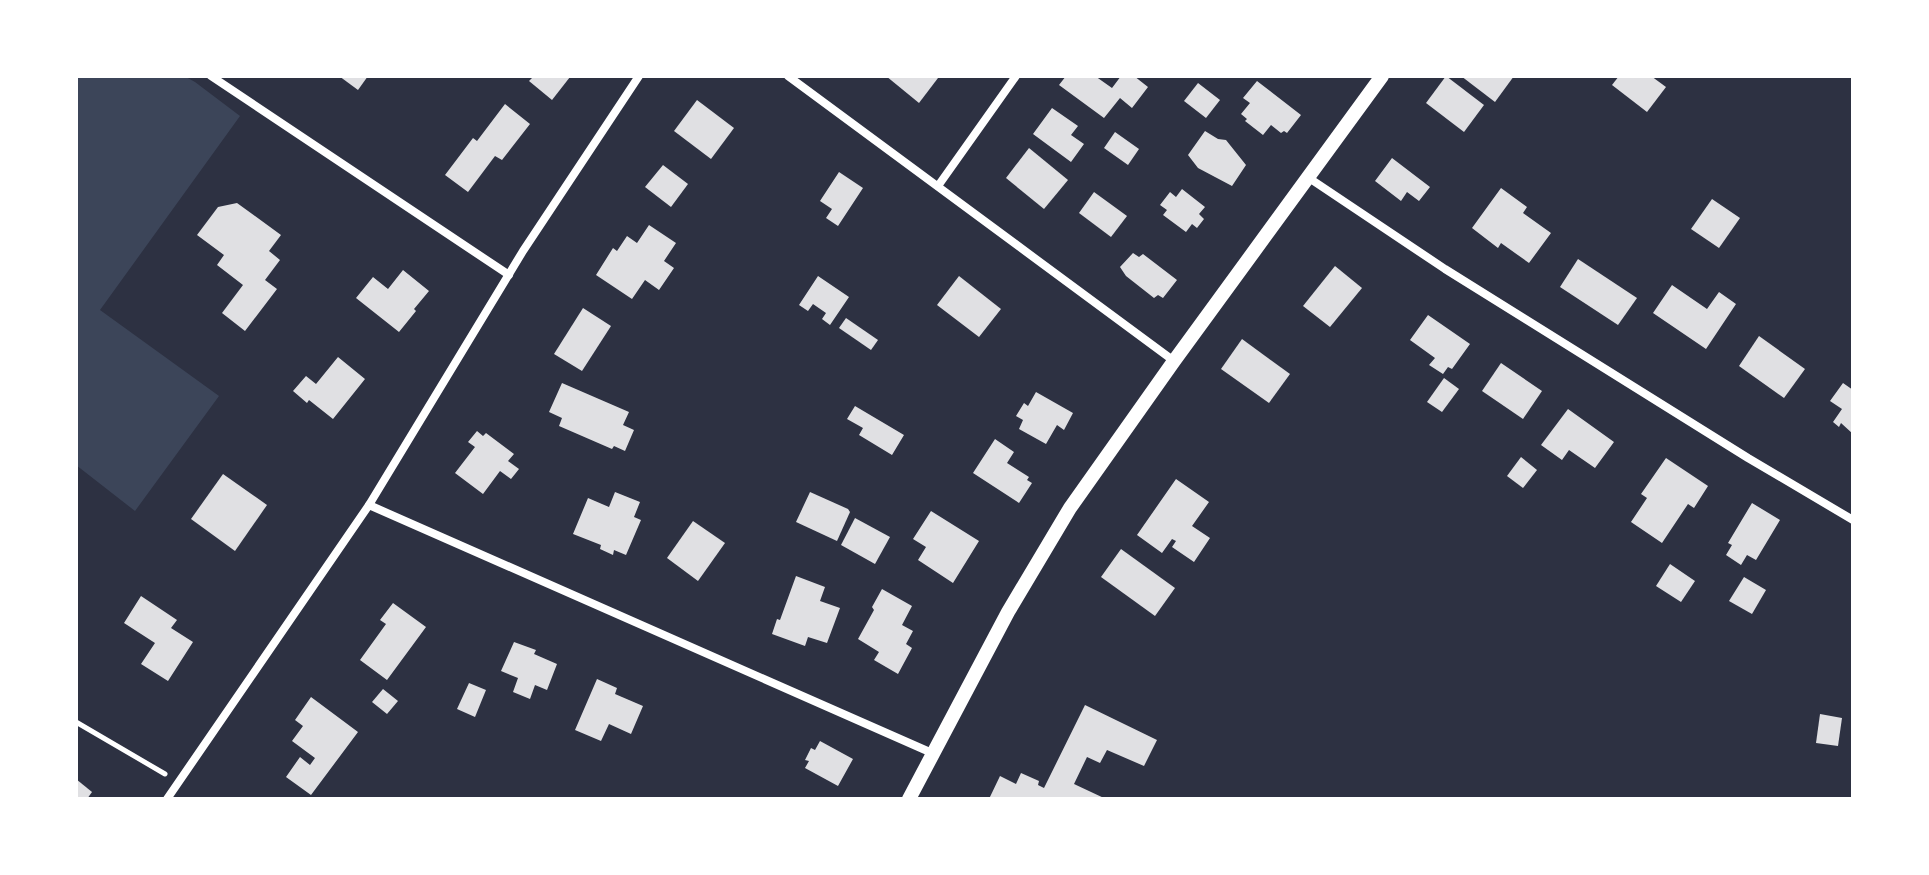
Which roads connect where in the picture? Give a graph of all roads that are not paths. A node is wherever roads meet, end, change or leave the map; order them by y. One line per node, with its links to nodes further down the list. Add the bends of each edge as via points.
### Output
1 (211, 76): 8 (street)
2 (639, 76): 8 (street)
3 (788, 76): 7 (street)
4 (1016, 76): 7 (street)
5 (1382, 76): 6 (street)
6 (1309, 178): 9 (street); 11 (street, via 1445,269)
7 (938, 186): 9 (street)
8 (509, 275): 10 (street)
9 (1174, 361): 12 (street, via 1070,508)
10 (369, 505): 12 (street); 13 (street)
11 (1853, 520)
12 (932, 753): 14 (street)
13 (167, 799)
14 (909, 799)

